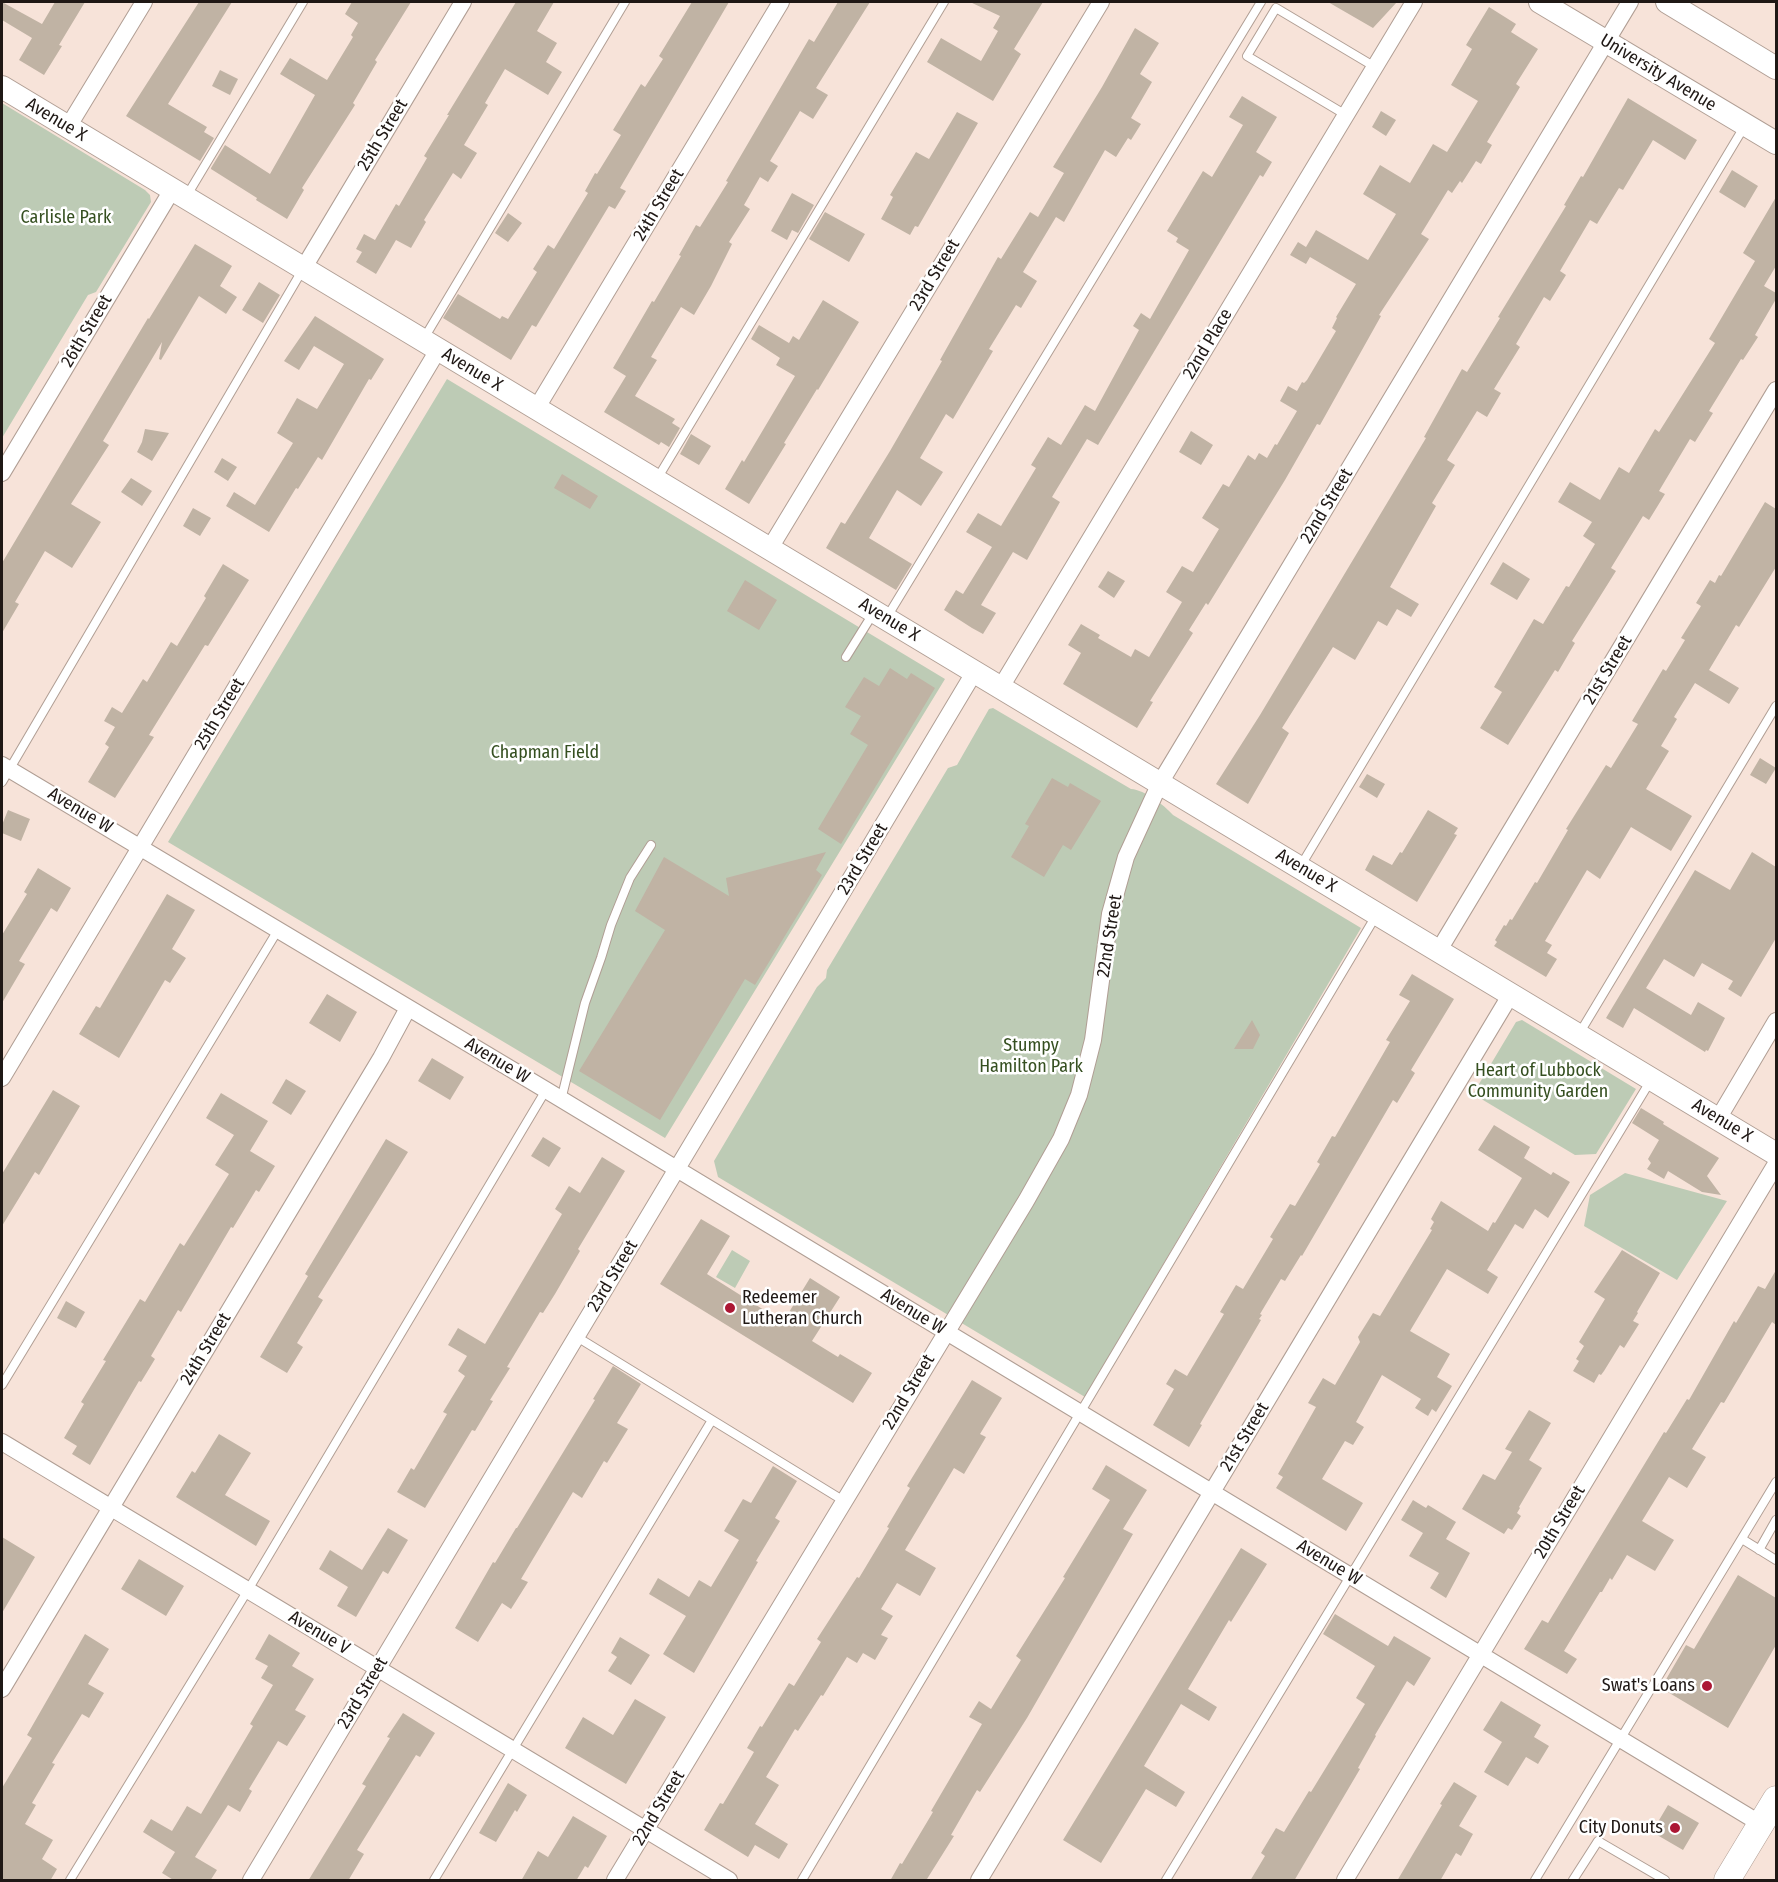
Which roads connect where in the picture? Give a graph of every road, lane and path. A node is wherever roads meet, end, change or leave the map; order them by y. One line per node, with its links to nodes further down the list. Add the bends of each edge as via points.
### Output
1 (144, 2): 19 (street)
2 (303, 2): 21 (lane)
3 (463, 2): 22 (street, 25th Street)
4 (625, 2): 23 (lane)
5 (781, 2): 25 (street, 24th Street)
6 (944, 2): 27 (lane)
7 (1101, 2): 28 (street, 23rd Street)
8 (1261, 2): 29 (lane)
9 (1414, 2): 14 (street, 22nd Place)
10 (1540, 2): 13 (street, University Avenue)
11 (1630, 2): 13 (street, 22nd Street)
12 (1667, 2): 15 (street)
13 (1606, 41): 18 (street, University Avenue); 35 (street, 22nd Street)
14 (1375, 67): 17 (street, 22nd Place); 17 (lane, via 1276,8 1247,56)
15 (1776, 68)
16 (2, 87): 19 (street, Avenue X)
17 (1346, 115): 32 (street, 22nd Place)
18 (1746, 125): 20 (street, University Avenue); 38 (lane)
19 (68, 127): 21 (street, Avenue X)
20 (1776, 143)
21 (179, 194): 22 (street, Avenue X); 26 (street, 26th Street)
22 (303, 268): 23 (street, Avenue X); 34 (lane)
23 (430, 345): 25 (street, Avenue X); 37 (street, 25th Street)
24 (1776, 390): 41 (street, 21st Street)
25 (536, 409): 27 (street, Avenue X)
26 (2, 473)
27 (656, 481): 28 (street, Avenue X)
28 (770, 548): 29 (street, Avenue X)
29 (880, 615): 30 (lane); 31 (street, Avenue X)
30 (846, 657)
31 (975, 671): 32 (street, Avenue X); 53 (street, 23rd Street)
32 (1001, 687): 35 (street, Avenue X)
33 (1776, 706): 45 (lane)
34 (4, 772): 37 (street, Avenue W)
35 (1160, 783): 38 (street, Avenue X); 54 (street, 22nd Street, via 1126,857 1110,914 1094,1040 1075,1104 1055,1150)
36 (651, 845): 49 (lane, via 630,878 610,925 585,1003)
37 (140, 847): 40 (street, Avenue W); 46 (street, 25th Street)
38 (1300, 867): 39 (street, Avenue X)
39 (1377, 913): 41 (street, Avenue X); 57 (lane)
40 (278, 930): 43 (street, Avenue W); 56 (lane)
41 (1438, 950): 42 (street, Avenue X)
42 (1511, 994): 45 (street, Avenue X); 61 (street, 21st Street)
43 (408, 1008): 48 (street, Avenue W); 63 (street, 24th Street)
44 (1776, 1021): 50 (street)
45 (1579, 1035): 47 (street, Avenue X)
46 (2, 1078)
47 (1652, 1079): 50 (street, Avenue X); 68 (lane)
48 (546, 1090): 49 (street, Avenue W); 69 (lane)
49 (561, 1100): 53 (street, Avenue W)
50 (1718, 1119): 51 (street, Avenue X)
51 (1776, 1154)
52 (1776, 1164): 70 (street, 20th Street)
53 (676, 1169): 54 (street, Avenue W); 55 (street, 23rd Street)
54 (945, 1332): 57 (street, Avenue W); 62 (street, 22nd Street)
55 (577, 1337): 58 (lane); 71 (street, 23rd Street)
56 (2, 1385)
57 (1080, 1413): 61 (street, Avenue W); 83 (lane)
58 (712, 1420): 62 (lane); 74 (lane)
59 (2, 1442): 63 (street, Avenue V)
60 (1776, 1482): 65 (lane)
61 (1212, 1492): 68 (street, Avenue W); 84 (street, 21st Street)
62 (844, 1501): 77 (street, 22nd Street)
63 (111, 1507): 69 (street, Avenue V); 72 (street, 24th Street)
64 (1776, 1520): 66 (lane)
65 (1742, 1539): 66 (lane); 73 (lane)
66 (1759, 1550): 67 (lane)
67 (1776, 1560)
68 (1350, 1576): 70 (street, Avenue W); 85 (lane)
69 (248, 1590): 71 (street, Avenue V); 78 (lane)
70 (1481, 1654): 73 (street, Avenue W); 86 (street, 20th Street)
71 (378, 1668): 74 (street, Avenue V); 79 (street, 23rd Street)
72 (2, 1689)
73 (1620, 1739): 76 (street, Avenue W); 87 (lane)
74 (513, 1750): 77 (street, Avenue V); 80 (lane)
75 (1776, 1799): 76 (main road)
76 (1761, 1824): 90 (main road)
77 (645, 1830): 81 (street, 22nd Street); 82 (street, Avenue V)
78 (70, 1881)
79 (251, 1881)
80 (434, 1881)
81 (615, 1881)
82 (729, 1881)
83 (802, 1881)
84 (979, 1881)
85 (1166, 1881)
86 (1345, 1881)
87 (1535, 1881)
88 (1573, 1881): 89 (lane, via 1598,1841)
89 (1665, 1881)
90 (1727, 1881)

